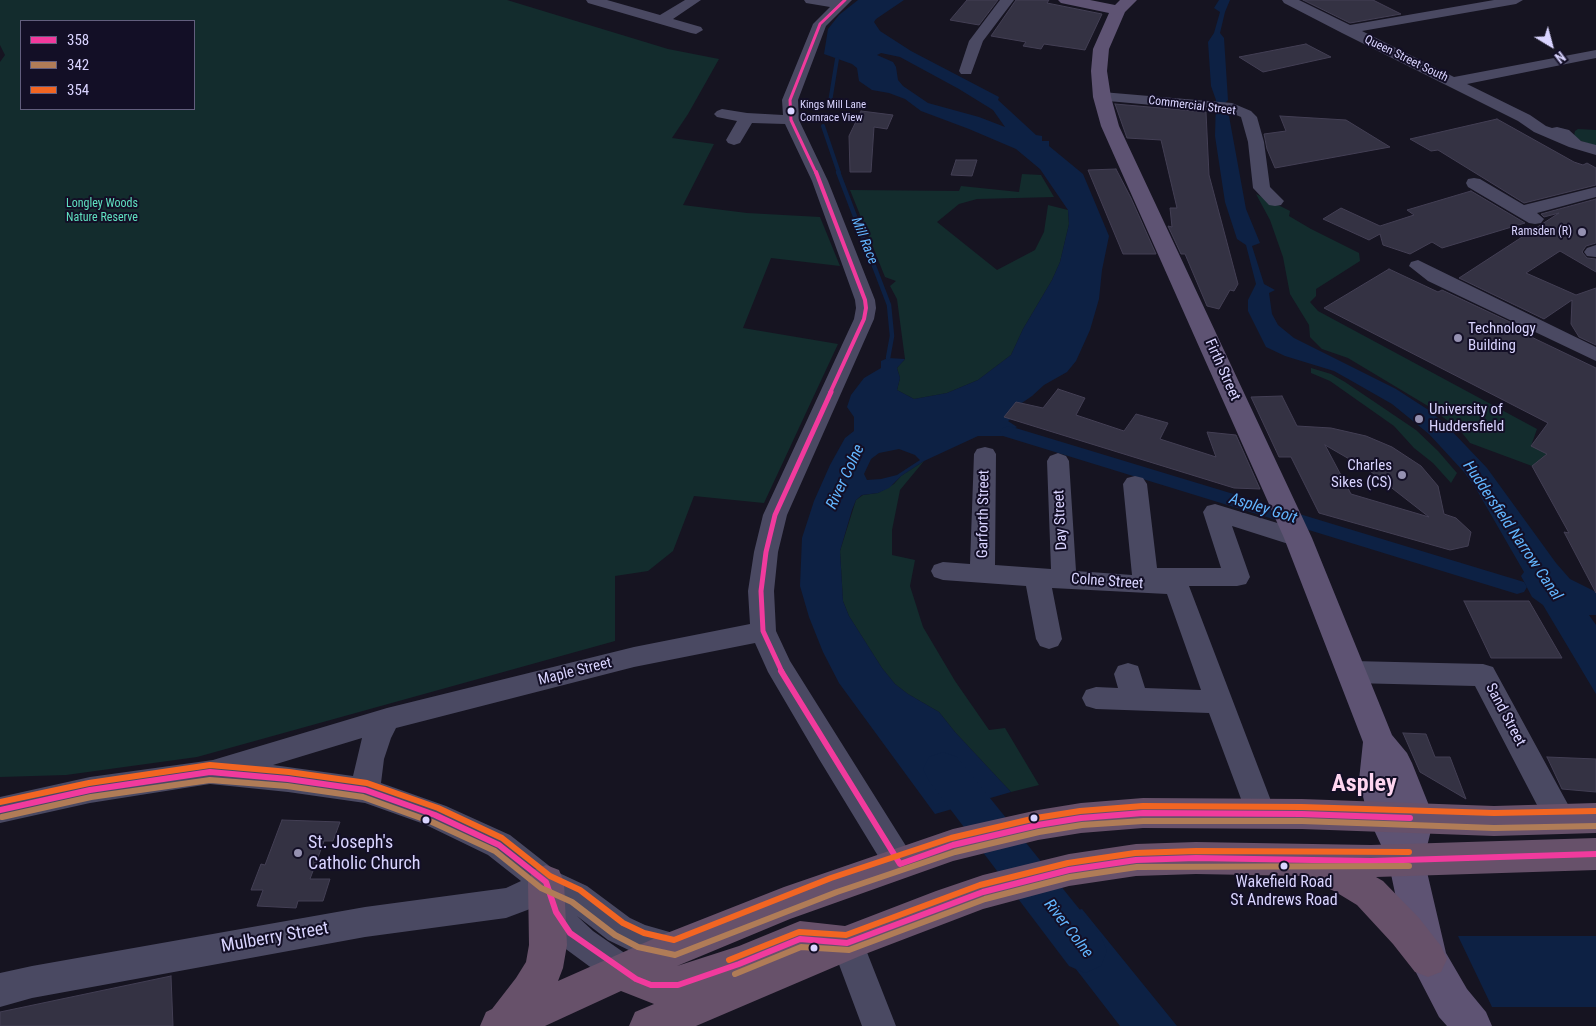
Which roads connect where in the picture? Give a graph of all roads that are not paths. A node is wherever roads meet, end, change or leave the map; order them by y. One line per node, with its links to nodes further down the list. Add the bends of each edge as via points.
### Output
1 (593, 0): 10 (street)
2 (694, 0): 10 (street)
3 (811, 0): 8 (street)
4 (1007, 0): 14 (street, via 976,41)
5 (1066, 0): 9 (main road)
6 (1289, 0): 12 (street, Queen Street South)
7 (1516, 0): 12 (street)
8 (842, 2): 19 (street, via 820,24 790,100)
9 (1123, 5): 16 (main road, Firth Street, via 1101,49)
10 (662, 20): 11 (street)
11 (696, 30)
12 (1347, 30): 15 (street, Queen Street South)
13 (1596, 54): 15 (street)
14 (966, 71)
15 (1453, 82): 20 (street, Queen Street South, via 1559,138)
16 (1102, 97): 26 (street, Commercial Street, via 1232,108 1249,117 1262,188); 34 (main road, Firth Street, via 1117,141)
17 (722, 114): 18 (street)
18 (747, 118): 19 (street); 21 (street)
19 (791, 120): 41 (street, via 820,181 866,300 866,308 864,319 774,514 761,591)
20 (1568, 136): 22 (street, Queen Street South); 23 (street, Queen Street South, via 1577,148)
21 (734, 140)
22 (1596, 150)
23 (1596, 156)
24 (1474, 184): 27 (street)
25 (1596, 192): 27 (street)
26 (1275, 202)
27 (1523, 212): 28 (street)
28 (1538, 220)
29 (1418, 266): 30 (street)
30 (1596, 355)
31 (985, 454): 36 (street, Garforth Street)
32 (1058, 461): 38 (street, Day Street)
33 (1135, 484): 39 (street)
34 (1292, 525): 40 (street, Colne Street, via 1209,508 1237,577); 43 (main road, Firth Street)
35 (943, 571): 36 (street, Colne Street)
36 (982, 574): 37 (street, Colne Street)
37 (1037, 577): 38 (street, Colne Street); 42 (street)
38 (1064, 579): 39 (street, Colne Street)
39 (1146, 581): 40 (street, Colne Street)
40 (1175, 582): 45 (street)
41 (763, 631): 46 (street, Maple Street, via 634,657); 57 (street, via 778,665)
42 (1049, 639)
43 (1352, 672): 51 (main road, Firth Street, via 1379,742 1376,780); 53 (street, Sand Street, via 1483,675)
44 (1096, 698): 45 (street, via 1131,687)
45 (1220, 702): 50 (street)
46 (387, 719): 47 (street, Maple Street); 48 (street, via 377,736)
47 (210, 772): 48 (street); 49 (street, via 98,788)
48 (365, 790): 58 (street, via 435,815 499,845)
49 (0, 810)
50 (1261, 814): 51 (highway); 57 (highway, via 1143,813 1038,825 953,846)
51 (1401, 818): 53 (highway); 55 (main road)
52 (1596, 818): 53 (highway)
53 (1560, 819)
54 (1596, 854): 55 (highway)
55 (1406, 859): 56 (highway); 61 (main road)
56 (1304, 860): 60 (highway, via 1136,860 1069,870 983,892); 61 (highway, via 1347,879 1370,894)
57 (900, 864): 59 (highway, via 792,901)
58 (546, 882): 59 (street, via 576,896 626,933); 62 (street, via 556,912 570,933); 63 (street, Mulberry Street, via 526,896 506,902 365,922); 64 (highway, via 548,945 544,968 530,992)
59 (675, 948): 62 (highway)
60 (852, 956): 62 (highway, via 800,939 678,985 651,985); 65 (highway); 66 (street)
61 (1428, 959): 67 (main road, via 1453,1003)
62 (624, 972): 64 (highway)
63 (0, 990)
64 (503, 1025)
65 (649, 1026)
66 (879, 1026)
67 (1472, 1026)

